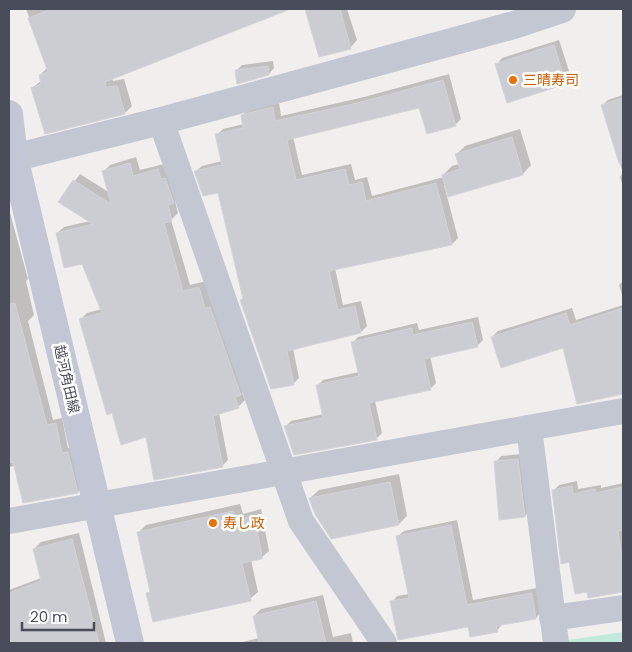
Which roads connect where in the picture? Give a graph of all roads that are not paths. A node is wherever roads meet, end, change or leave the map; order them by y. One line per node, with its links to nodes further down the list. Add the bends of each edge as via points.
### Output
1 (562, 9): 3 (street, via 514,26)
2 (9, 114): 4 (main road, 越河角田線)
3 (161, 121): 4 (street); 7 (street)
4 (11, 158): 8 (main road, 越河角田線)
5 (623, 411): 6 (street)
6 (528, 428): 7 (street); 11 (street)
7 (285, 473): 8 (street); 13 (street, via 301,521)
8 (97, 506): 9 (street); 12 (main road, 越河角田線)
9 (9, 521)
10 (623, 608): 11 (street)
11 (554, 631)
12 (130, 643)
13 (384, 643)

